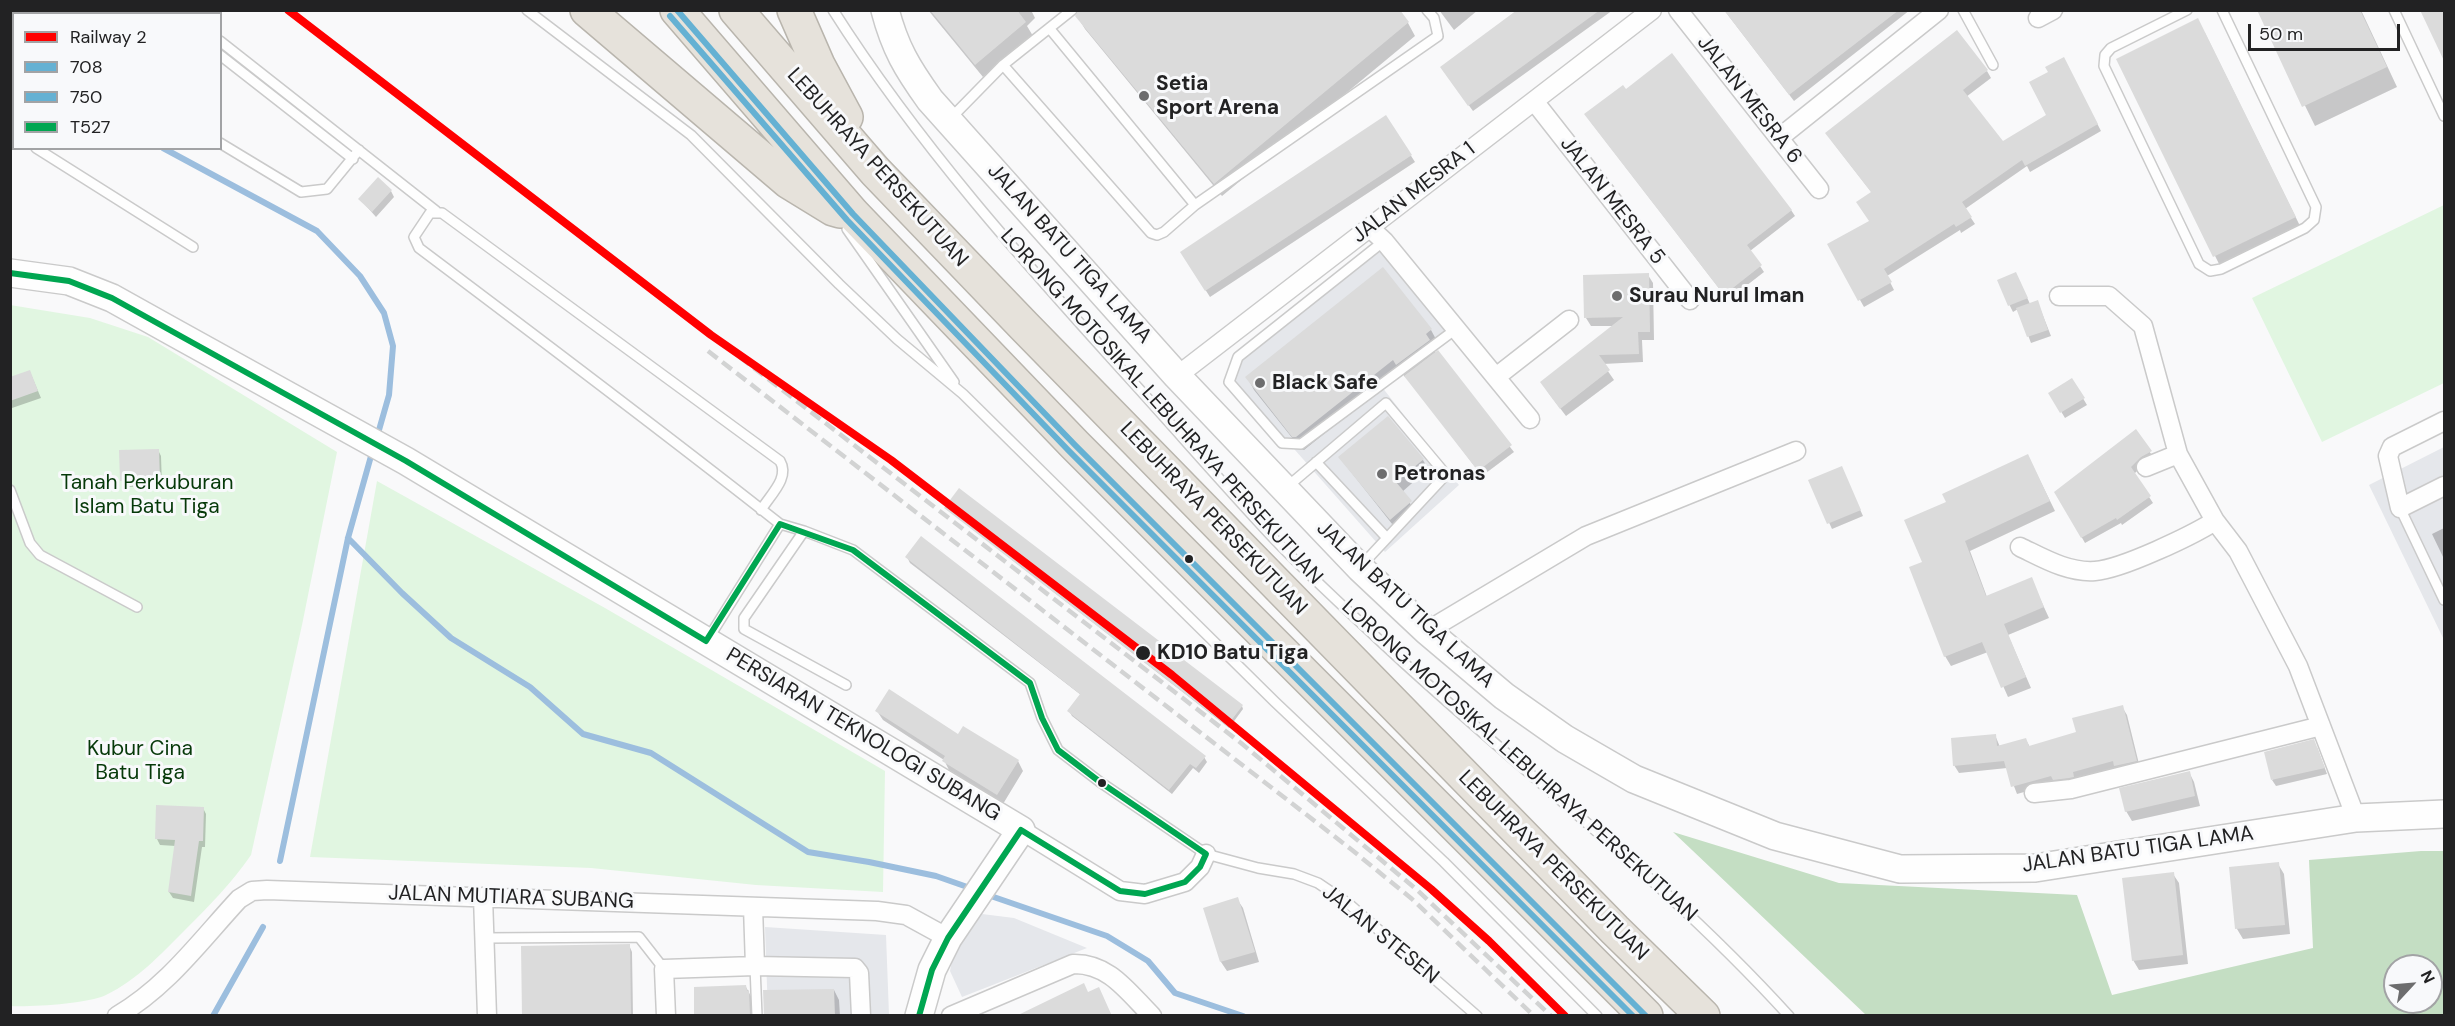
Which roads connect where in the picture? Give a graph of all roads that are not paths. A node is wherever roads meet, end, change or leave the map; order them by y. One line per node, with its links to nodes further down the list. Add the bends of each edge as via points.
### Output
1 (527, 10): 45 (lane, via 691,135 839,284)
2 (587, 10): 34 (highway, via 789,182)
3 (677, 10): 34 (highway, LEBUHRAYA PERSEKUTUAN)
4 (736, 10): 30 (highway, LEBUHRAYA PERSEKUTUAN)
5 (794, 10): 30 (highway, via 818,65)
6 (833, 10): 92 (lane, LORONG MOTOSIKAL LEBUHRAYA PERSEKUTUAN, via 872,73 978,206 1283,548 1403,662 1681,904 1745,966)
7 (885, 10): 24 (street, JALAN BATU TIGA LAMA, via 906,66)
8 (1072, 10): 17 (lane)
9 (1427, 10): 32 (lane, via 1434,18 1438,36)
10 (1652, 10): 22 (street, JALAN MESRA 1)
11 (1678, 10): 25 (street, JALAN MESRA 6)
12 (1939, 10): 25 (street)
13 (1963, 10): 21 (lane)
14 (2187, 10): 15 (lane, via 2111,48 2105,55 2104,66 2199,264 2210,272 2305,228 2314,220 2316,207)
15 (2222, 10)
16 (2394, 10): 23 (lane)
17 (1050, 29): 20 (lane); 32 (lane)
18 (222, 43): 28 (lane)
19 (222, 57): 29 (lane)
20 (1003, 65): 24 (lane); 32 (lane, via 1150,233 1164,231)
21 (1993, 65)
22 (1534, 101): 35 (street, JALAN MESRA 1); 40 (street, JALAN MESRA 5)
23 (2445, 116)
24 (949, 119): 43 (street, JALAN BATU TIGA LAMA)
25 (1779, 138): 31 (street, JALAN MESRA 6)
26 (222, 144): 29 (lane, via 301,192 327,189)
27 (39, 150): 37 (lane)
28 (359, 150): 29 (lane); 33 (lane)
29 (353, 159)
30 (875, 171): 91 (highway, LEBUHRAYA PERSEKUTUAN)
31 (1819, 189)
32 (1195, 205)
33 (436, 211): 56 (lane, via 430,213 414,237 419,248); 56 (lane, via 780,461 784,475)
34 (843, 212): 45 (lane); 90 (highway, LEBUHRAYA PERSEKUTUAN)
35 (1370, 228): 36 (street); 43 (street, JALAN MESRA 1)
36 (1384, 241): 42 (street); 42 (lane, via 1238,357 1229,382 1282,443 1301,444)
37 (193, 247)
38 (10, 273): 66 (street, PERSIARAN TEKNOLOGI SUBANG, via 69,281 112,298 406,461)
39 (2058, 296): 49 (street, via 2109,296 2143,326)
40 (1690, 300)
41 (1569, 320): 44 (street)
42 (1456, 329): 44 (street)
43 (1177, 376): 54 (street, JALAN BATU TIGA LAMA)
44 (1496, 378): 46 (street)
45 (963, 394): 89 (lane)
46 (1530, 419)
47 (2445, 421): 55 (street, via 2392,447 2388,466)
48 (1796, 451): 65 (street, via 1586,536)
49 (2178, 454): 51 (street); 57 (street)
50 (1316, 462): 54 (lane); 60 (lane); 60 (lane, via 1386,403 1443,471 1442,479)
51 (2146, 467)
52 (2445, 486): 55 (street)
53 (10, 490): 64 (lane, via 30,543 40,555)
54 (1284, 490): 62 (street, JALAN BATU TIGA LAMA)
55 (2400, 508): 63 (lane)
56 (761, 510): 58 (lane)
57 (2215, 521): 61 (street, via 2128,561 2095,571 2061,567); 68 (street, via 2238,551 2298,666)
58 (780, 524): 59 (lane, JALAN STESEN); 66 (lane)
59 (804, 531): 67 (lane, via 744,618 744,629); 73 (lane, JALAN STESEN, via 853,550 1030,683 1058,750)
60 (1387, 538): 62 (lane)
61 (2020, 547)
62 (1360, 568): 65 (street, JALAN BATU TIGA LAMA)
63 (2445, 600)
64 (137, 607)
65 (1427, 632): 71 (street, JALAN BATU TIGA LAMA, via 1504,696 1565,739 1634,779 1775,836 1900,868 2035,868)
66 (706, 641): 72 (street, PERSIARAN TEKNOLOGI SUBANG)
67 (846, 686)
68 (2321, 726): 69 (street, via 2071,789); 71 (street)
69 (2034, 793)
70 (2445, 814): 71 (street, JALAN BATU TIGA LAMA)
71 (2356, 818)
72 (1021, 830): 73 (street, via 1120,891 1145,894 1185,882); 77 (street, PERSIARAN TEKNOLOGI SUBANG)
73 (1206, 854): 88 (lane, JALAN STESEN, via 1294,874 1318,884 1349,904)
74 (483, 897): 75 (street, JALAN MUTIARA SUBANG); 76 (street); 80 (street, JALAN MUTIARA SUBANG, via 252,891 239,898 165,982)
75 (753, 906): 77 (street, JALAN MUTIARA SUBANG, via 877,910 906,915); 78 (street)
76 (484, 938): 79 (lane, via 639,937); 81 (street)
77 (948, 938): 85 (street, PERSIARAN TEKNOLOGI SUBANG, via 932,970)
78 (755, 966): 79 (street); 83 (lane); 84 (street, via 855,968 859,973)
79 (664, 969): 82 (street)
80 (117, 1016)
81 (487, 1016)
82 (666, 1016)
83 (757, 1016)
84 (861, 1016)
85 (920, 1016)
86 (951, 1016): 87 (street, via 1073,964 1087,963 1108,972)
87 (1152, 1016)
88 (1477, 1016)
89 (1598, 1016)
90 (1646, 1016)
91 (1703, 1016)
92 (1789, 1016)

